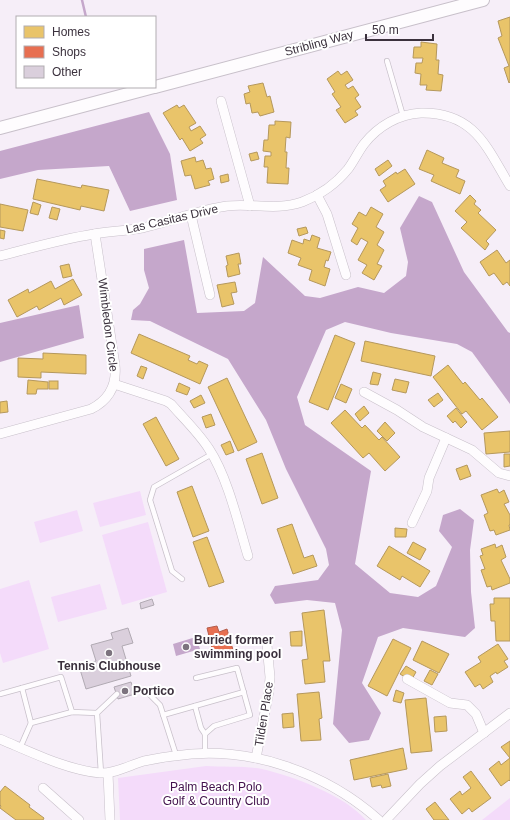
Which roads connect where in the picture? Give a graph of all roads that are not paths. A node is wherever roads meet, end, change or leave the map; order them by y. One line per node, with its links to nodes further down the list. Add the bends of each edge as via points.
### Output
1 (483, 0): 3 (street, Stribling Way)
2 (387, 61): 6 (lane)
3 (156, 87)
4 (151, 88): 7 (street, Stribling Way)
5 (221, 101): 10 (street)
6 (402, 116): 8 (street, Las Casitas Drive, via 434,113 458,120 468,126 490,149); 9 (street, Las Casitas Drive, via 372,135 339,179)
7 (0, 128)
8 (509, 182)
9 (317, 195): 10 (street, Las Casitas Drive, via 287,206); 14 (street, via 327,214)
10 (250, 206): 11 (street, Las Casitas Drive, via 228,206)
11 (191, 215): 12 (street, Las Casitas Drive, via 141,228); 15 (street)
12 (95, 234): 13 (street, Las Casitas Drive); 16 (street, Wimbledon Circle, via 115,365)
13 (0, 256)
14 (346, 276)
15 (210, 295)
16 (114, 384): 18 (street, Wimbledon Circle, via 108,396 98,406); 20 (street, via 160,398 171,404)
17 (364, 392): 19 (street)
18 (0, 434)
19 (446, 438): 21 (street, via 472,450 499,473); 22 (street, via 429,478 427,491)
20 (212, 454): 23 (street, via 223,478); 24 (lane, via 154,487 150,500 172,571)
21 (510, 476)
22 (412, 522)
23 (248, 556)
24 (182, 579)
25 (267, 646): 45 (street, Tilden Place, via 269,692)
26 (196, 678): 30 (lane, via 237,668)
27 (407, 679): 39 (street, via 450,703 467,705 476,714)
28 (22, 688): 31 (lane); 34 (lane, via 61,677); 38 (lane)
29 (134, 689): 37 (lane, via 147,692 160,705)
30 (244, 692): 33 (lane); 40 (lane, via 250,715 214,726)
31 (0, 694)
32 (117, 694): 35 (lane)
33 (195, 706): 37 (lane); 40 (lane)
34 (72, 712): 35 (lane); 38 (lane)
35 (97, 713): 46 (lane)
36 (510, 713): 39 (street)
37 (163, 715): 44 (lane)
38 (31, 723): 42 (lane)
39 (484, 732): 51 (street, via 440,766)
40 (205, 734): 43 (lane)
41 (0, 739): 42 (street)
42 (20, 748): 46 (street, via 73,768)
43 (205, 754): 44 (street); 45 (street, via 231,754)
44 (176, 755): 46 (street)
45 (256, 758): 50 (street, via 297,770 327,783 356,801)
46 (105, 773): 49 (street)
47 (42, 788): 48 (street)
48 (79, 820)
49 (110, 820)
50 (379, 820)
51 (386, 820)

